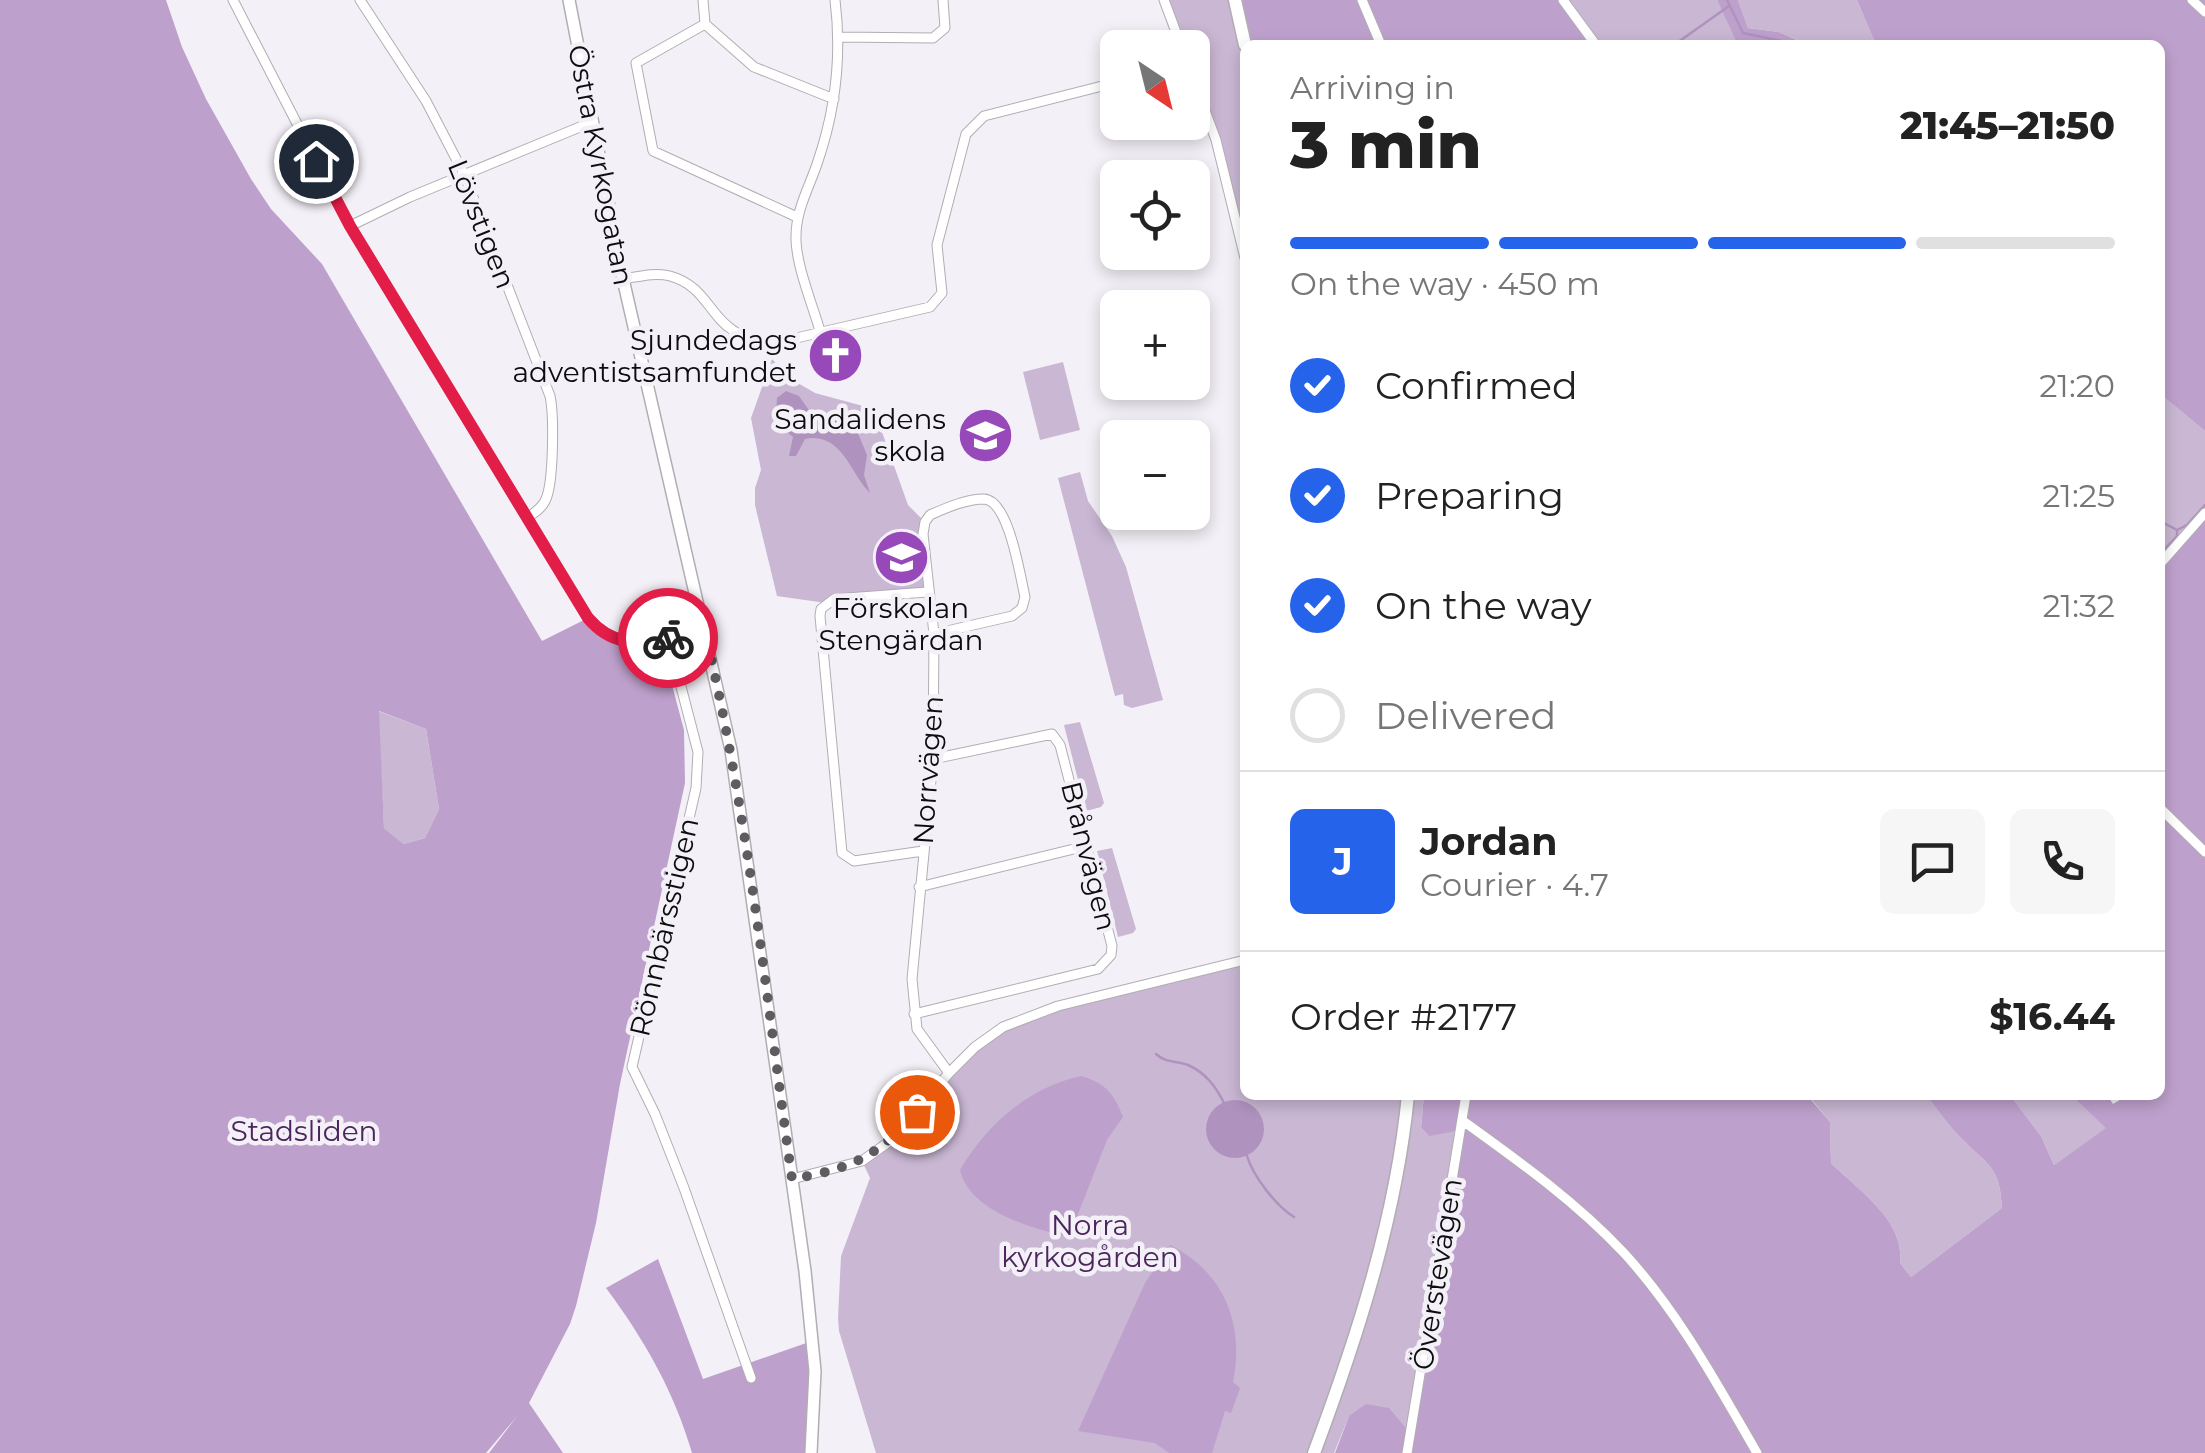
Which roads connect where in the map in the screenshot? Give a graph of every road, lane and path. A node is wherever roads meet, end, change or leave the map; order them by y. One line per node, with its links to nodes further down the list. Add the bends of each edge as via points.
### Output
1 (233, 0): 25 (street)
2 (360, 0): 23 (street, Lövstigen)
3 (570, 0): 21 (street, Östra Kyrkogatan)
4 (703, 0): 13 (street)
5 (834, 0): 15 (street)
6 (943, 0): 15 (street, via 945,28 933,38)
7 (1164, 0): 14 (street)
8 (1236, 0): 16 (main road)
9 (1362, 0): 17 (street)
10 (1563, 0): 18 (street)
11 (2192, 0): 12 (street)
12 (2205, 12)
13 (705, 24): 20 (street, via 754,66); 24 (street, via 636,63 653,151)
14 (1175, 30)
15 (840, 36): 20 (street)
16 (1244, 40)
17 (1379, 40)
18 (1592, 40)
19 (1100, 87): 28 (street, via 974,122 937,246 937,302)
20 (834, 99): 24 (street)
21 (592, 122): 23 (street); 27 (street, Östra Kyrkogatan)
22 (1210, 124): 26 (street)
23 (464, 174): 25 (street); 30 (street, Lövstigen, via 553,409 548,494)
24 (797, 217): 28 (street, via 795,240)
25 (350, 226): 30 (street)
26 (1240, 238)
27 (623, 279): 28 (street, via 672,276 732,332 752,341); 33 (street, Östra Kyrkogatan)
28 (821, 334)
29 (2205, 513): 31 (street)
30 (527, 518): 35 (street, via 598,630 632,643)
31 (2165, 558)
32 (927, 592): 34 (street, Norrvägen); 34 (street, Norrvägen, via 930,515 994,502 1004,514 1025,597 1022,608); 39 (street, via 834,600 820,608 842,853 854,861)
33 (704, 627): 35 (street); 48 (street, Östra Kyrkogatan, via 735,774)
34 (934, 634): 36 (street, Norrvägen)
35 (673, 636): 49 (street, Rönnbärsstigen, via 698,752 696,788 632,1067 656,1114)
36 (933, 759): 38 (street, Brånvägen, via 1052,734); 39 (street, Norrvägen)
37 (2165, 813): 40 (street)
38 (1086, 846): 41 (street); 43 (street, Brånvägen, via 1112,946 1106,964)
39 (923, 851): 41 (street, Norrvägen)
40 (2205, 852)
41 (919, 886): 43 (street, Norrvägen)
42 (1240, 961): 44 (street, via 1027,1015)
43 (914, 1014): 44 (street, Norrvägen, via 923,1041)
44 (949, 1072): 48 (street, via 892,1139 862,1161)
45 (1407, 1100): 51 (main road, via 1371,1283)
46 (1465, 1100): 47 (street, Överstevägen)
47 (1463, 1121): 52 (street, Överstevägen); 53 (street, via 1546,1180 1626,1255 1700,1353)
48 (792, 1179): 50 (street, Östra Kyrkogatan, via 815,1371)
49 (751, 1378)
50 (811, 1453)
51 (1314, 1453)
52 (1407, 1453)
53 (1757, 1453)

